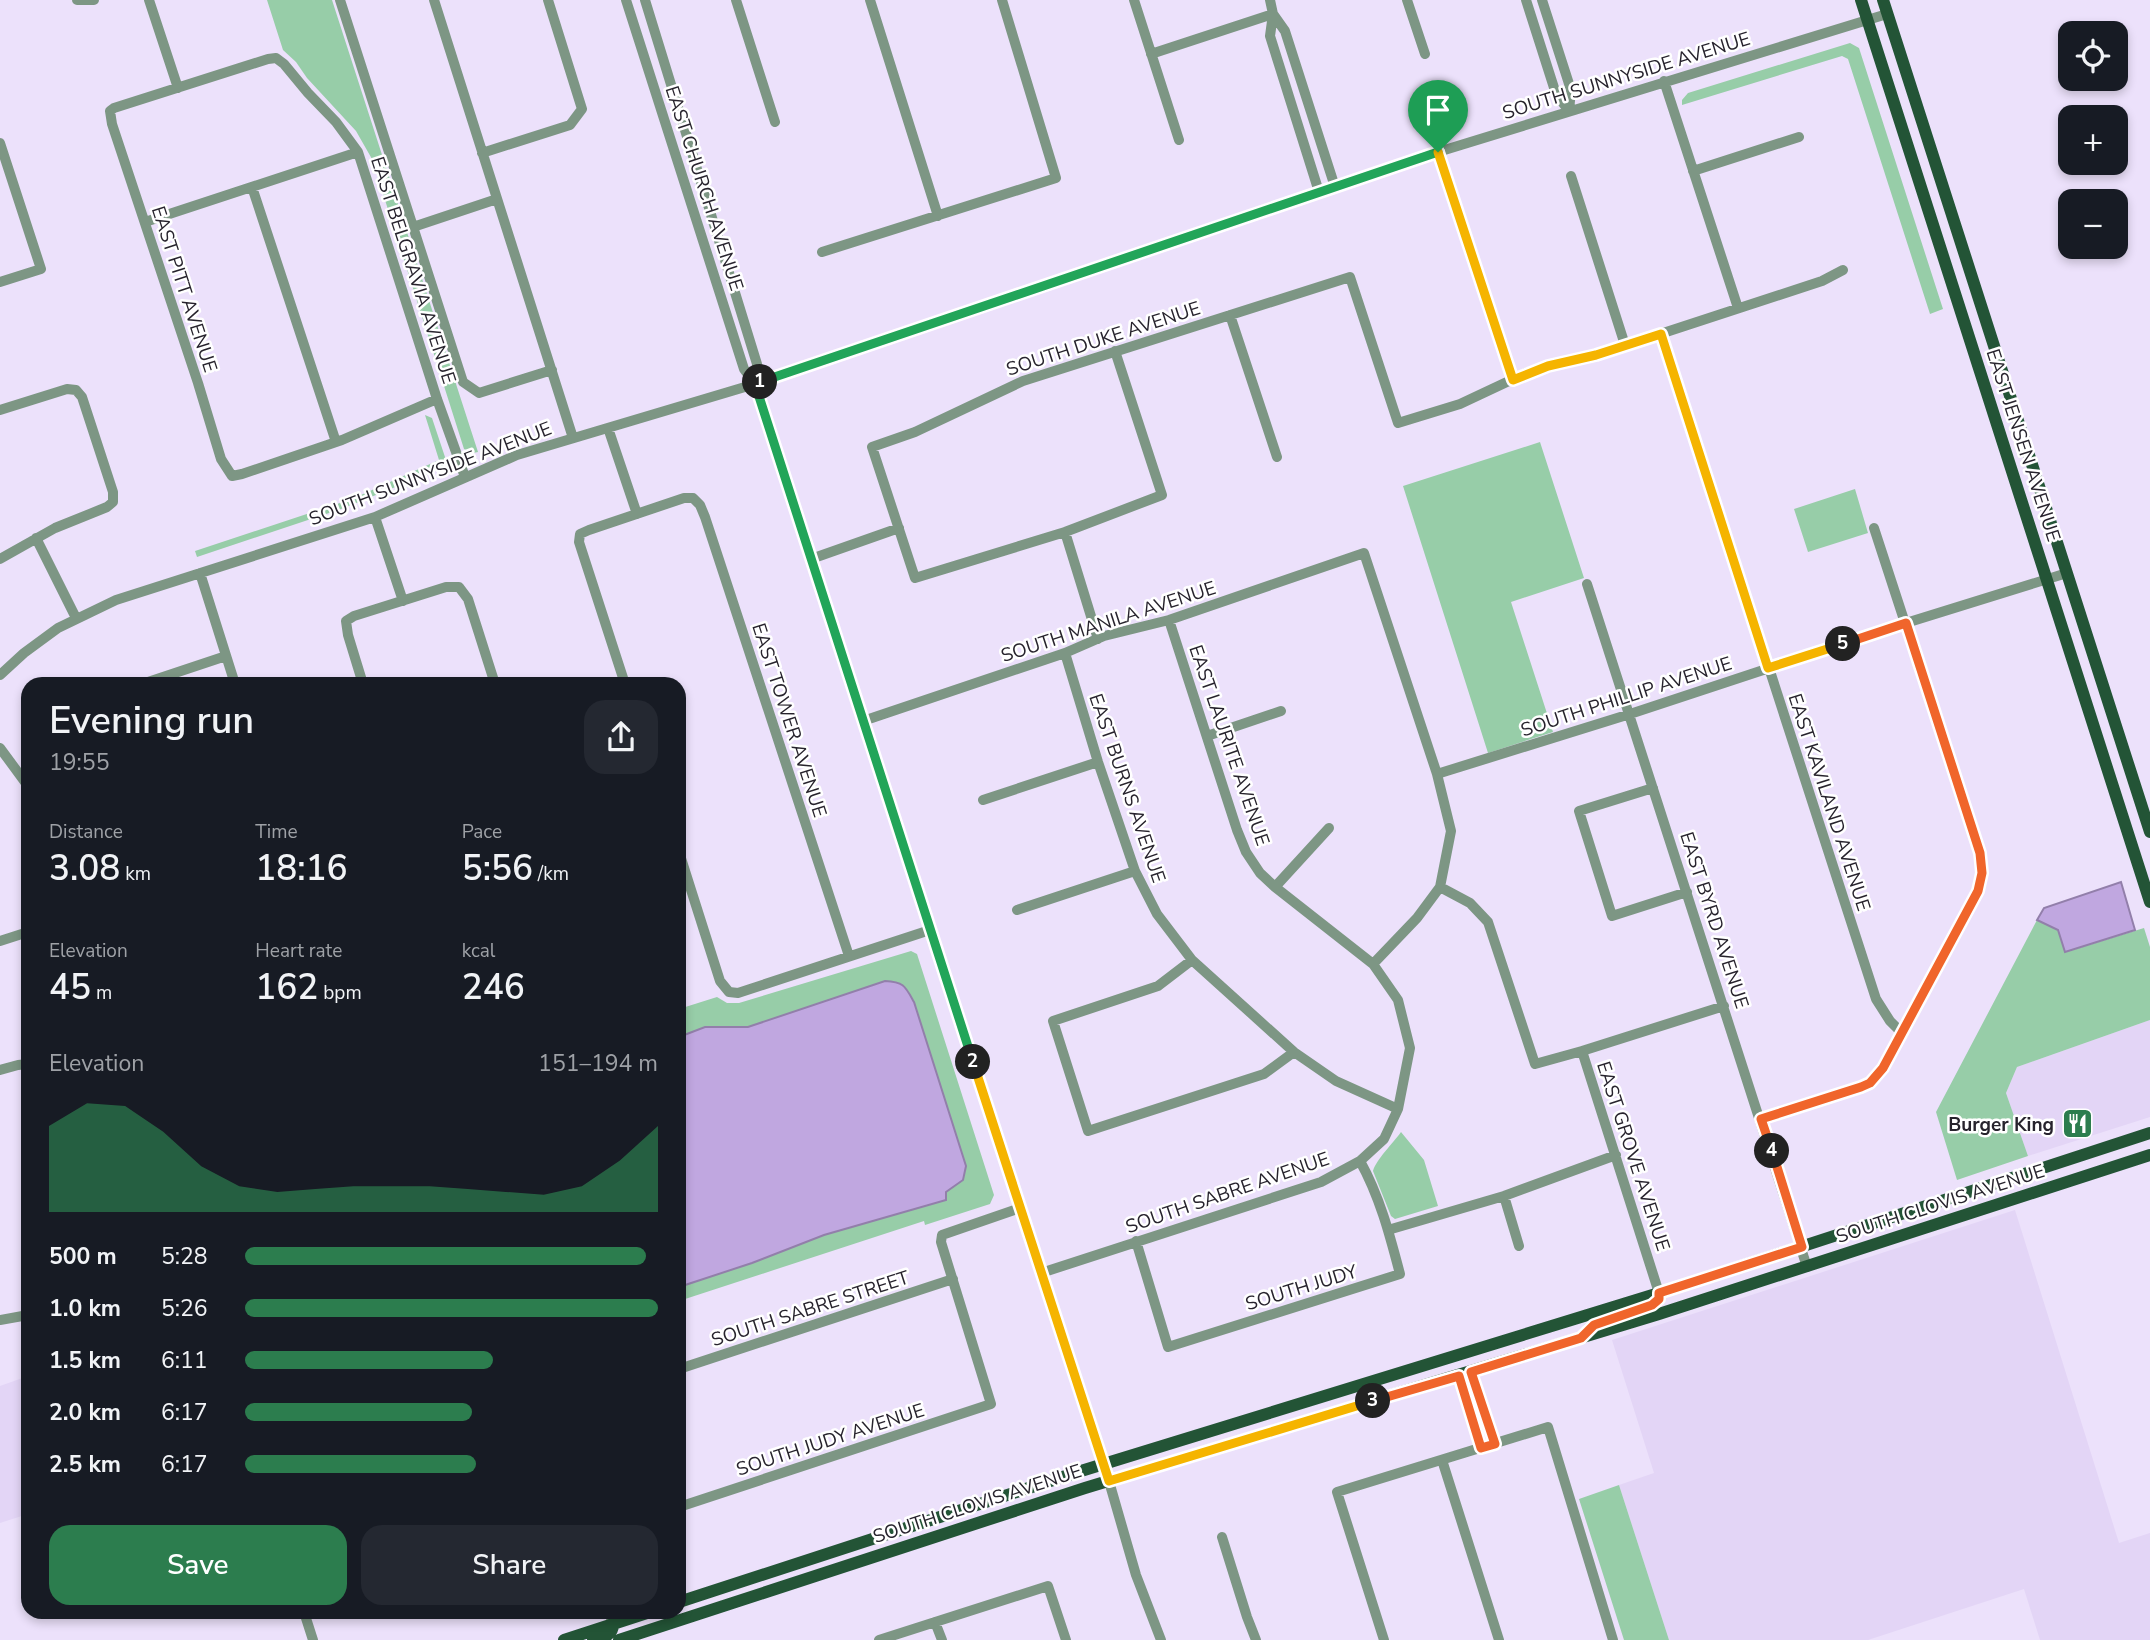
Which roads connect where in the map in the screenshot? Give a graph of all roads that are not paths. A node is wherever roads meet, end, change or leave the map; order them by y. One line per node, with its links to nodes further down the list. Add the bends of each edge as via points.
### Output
1 (77, 0): 2 (street)
2 (94, 0)
3 (149, 0): 25 (street)
4 (340, 0): 42 (street)
5 (434, 0): 33 (street)
6 (548, 0): 33 (street, via 582,109 570,125)
7 (626, 0): 53 (street, EAST CHURCH AVENUE, via 744,369)
8 (645, 0): 53 (street, EAST CHURCH AVENUE, via 757,364)
9 (736, 0): 27 (street)
10 (870, 0): 40 (street)
11 (1002, 0): 40 (street, via 1056,178)
12 (1134, 0): 22 (street)
13 (1270, 0): 19 (street)
14 (1407, 0): 23 (street)
15 (1526, 0): 26 (street, via 1556,94)
16 (1542, 0): 26 (street, via 1571,90)
17 (1861, 0): 21 (main road, EAST JENSEN AVENUE)
18 (1882, 0): 20 (main road, EAST JENSEN AVENUE)
19 (1273, 14): 22 (street); 37 (street, via 1285,31); 38 (street, via 1270,36)
20 (1887, 14): 21 (street, SOUTH SUNNYSIDE AVENUE); 70 (main road, EAST JENSEN AVENUE)
21 (1867, 19): 24 (street, SOUTH SUNNYSIDE AVENUE); 71 (main road, EAST JENSEN AVENUE)
22 (1151, 54): 29 (street)
23 (1425, 54)
24 (1664, 81): 26 (street, SOUTH SUNNYSIDE AVENUE); 34 (street)
25 (178, 88): 31 (street, EAST BELGRAVIA AVENUE, via 276,58); 41 (street, EAST PITT AVENUE, via 110,111)
26 (1569, 111): 32 (street, SOUTH SUNNYSIDE AVENUE)
27 (775, 122)
28 (1799, 137): 34 (street)
29 (1178, 140)
30 (0, 143): 45 (street, via 41,269)
31 (358, 152): 36 (street); 54 (street, EAST BELGRAVIA AVENUE)
32 (1438, 152): 37 (street, SOUTH SUNNYSIDE AVENUE); 52 (street)
33 (482, 153): 39 (street)
34 (1693, 171): 46 (street)
35 (1571, 176): 49 (street)
36 (253, 187): 41 (street); 58 (street)
37 (1335, 187): 38 (street, SOUTH SUNNYSIDE AVENUE)
38 (1319, 192): 53 (street, SOUTH SUNNYSIDE AVENUE)
39 (497, 199): 42 (street); 51 (street)
40 (938, 216): 43 (street)
41 (145, 222): 58 (street, EAST PITT AVENUE, via 221,459 232,476)
42 (413, 227): 51 (street, via 463,383 479,393)
43 (822, 252)
44 (1843, 270): 46 (street)
45 (0, 282)
46 (1738, 308): 48 (street)
47 (1230, 315): 50 (street, SOUTH DUKE AVENUE); 52 (street, SOUTH DUKE AVENUE, via 1350,277 1398,423 1460,404); 59 (street)
48 (1661, 334): 49 (street); 80 (street, EAST KAVILAND AVENUE)
49 (1625, 345): 52 (street)
50 (1115, 351): 63 (street, SOUTH DUKE AVENUE, via 1023,380 915,432 872,447); 65 (street, via 1162,495)
51 (552, 370): 57 (street)
52 (1513, 380)
53 (755, 384): 56 (street, SOUTH SUNNYSIDE AVENUE); 68 (street, EAST CHURCH AVENUE)
54 (437, 399): 58 (street); 60 (street, EAST BELGRAVIA AVENUE)
55 (0, 410): 66 (street, via 76,390 113,492 113,502 107,508)
56 (608, 428): 57 (street, SOUTH SUNNYSIDE AVENUE); 61 (street)
57 (573, 438): 60 (street, SOUTH SUNNYSIDE AVENUE)
58 (336, 442)
59 (1277, 457)
60 (465, 477): 62 (street, SOUTH SUNNYSIDE AVENUE)
61 (637, 514): 86 (street, via 580,534 579,542); 109 (street, EAST TOWER AVENUE, via 684,498 693,498 700,505)
62 (375, 517): 69 (street, SOUTH SUNNYSIDE AVENUE); 73 (street)
63 (899, 528): 65 (street, via 915,578); 68 (street)
64 (1874, 528): 76 (street)
65 (1065, 532): 77 (street)
66 (36, 538): 67 (street); 74 (street)
67 (0, 559)
68 (811, 559): 89 (street, EAST CHURCH AVENUE)
69 (200, 573): 74 (street, SOUTH SUNNYSIDE AVENUE); 79 (street)
70 (2067, 573): 71 (street, SOUTH PHILLIP AVENUE); 98 (main road, EAST JENSEN AVENUE)
71 (2046, 579): 76 (street, SOUTH PHILLIP AVENUE); 104 (main road, EAST JENSEN AVENUE)
72 (1587, 584): 88 (street, EAST BYRD AVENUE)
73 (403, 601): 84 (street, via 346,621); 85 (street, via 446,586 459,587 468,600)
74 (76, 618): 81 (street, SOUTH SUNNYSIDE AVENUE)
75 (1169, 620): 77 (street, SOUTH MANILA AVENUE); 90 (street, EAST LAURITE AVENUE); 93 (street, SOUTH MANILA AVENUE, via 1364,553)
76 (1906, 623): 80 (street, SOUTH PHILLIP AVENUE); 113 (street, via 1980,853 1982,873 1978,891)
77 (1098, 639): 78 (street, SOUTH MANILA AVENUE)
78 (1065, 653): 89 (street, SOUTH MANILA AVENUE); 92 (street, EAST BURNS AVENUE)
79 (226, 656): 82 (street); 83 (street)
80 (1768, 668): 88 (street, SOUTH PHILLIP AVENUE); 113 (street, EAST KAVILAND AVENUE, via 1876,999)
81 (0, 675)
82 (163, 677)
83 (233, 677)
84 (361, 677)
85 (493, 677)
86 (623, 677)
87 (1281, 711): 90 (street)
88 (1630, 714): 93 (street, SOUTH PHILLIP AVENUE); 95 (street, EAST BYRD AVENUE)
89 (863, 721): 106 (street, EAST CHURCH AVENUE)
90 (1207, 736): 101 (street, EAST LAURITE AVENUE, via 1246,852)
91 (0, 748): 94 (street)
92 (1098, 762): 96 (street); 99 (street, EAST BURNS AVENUE)
93 (1437, 774): 102 (street, via 1451,831)
94 (21, 776)
95 (1653, 788): 103 (street, EAST BYRD AVENUE); 103 (street, via 1579,811 1612,916)
96 (983, 800)
97 (1329, 828): 101 (street)
98 (2150, 832)
99 (1135, 871): 105 (street); 110 (street, EAST BURNS AVENUE, via 1157,914)
100 (686, 874): 109 (street, via 720,981 729,992 738,993)
101 (1275, 887): 111 (street, EAST LAURITE AVENUE)
102 (1440, 887): 111 (street); 114 (street, EAST GROVE AVENUE, via 1470,903 1488,922 1535,1064)
103 (1687, 892): 112 (street, EAST BYRD AVENUE)
104 (2150, 902)
105 (1017, 910)
106 (930, 930): 109 (street); 125 (street, EAST CHURCH AVENUE)
107 (21, 934): 108 (street)
108 (0, 941)
109 (849, 956)
110 (1192, 960): 115 (street, EAST BURNS AVENUE); 115 (street, via 1158,986 1053,1021 1088,1131 1264,1074)
111 (1373, 964): 118 (street, EAST LAURITE AVENUE, via 1398,1000 1410,1048)
112 (1724, 1006): 114 (street); 119 (street, EAST BYRD AVENUE)
113 (1903, 1034): 119 (street, via 1870,1083)
114 (1582, 1051): 121 (street, EAST GROVE AVENUE)
115 (1294, 1052): 118 (street, EAST BURNS AVENUE, via 1336,1081)
116 (21, 1065): 117 (street)
117 (0, 1070)
118 (1398, 1109): 123 (street, SOUTH SABRE AVENUE, via 1384,1139)
119 (1761, 1119): 129 (street, EAST BYRD AVENUE)
120 (2150, 1133): 129 (main road, SOUTH CLOVIS AVENUE)
121 (1616, 1155): 124 (street); 133 (street, EAST GROVE AVENUE)
122 (2150, 1155): 130 (main road, SOUTH CLOVIS AVENUE)
123 (1360, 1161): 126 (street); 127 (street, SOUTH SABRE AVENUE, via 1321,1182)
124 (1504, 1196): 126 (street); 128 (street)
125 (1020, 1208): 131 (street, EAST CHURCH AVENUE); 132 (street, via 942,1235)
126 (1388, 1230): 127 (street, SOUTH JUDY, via 1400,1274 1168,1347)
127 (1136, 1241): 131 (street, SOUTH SABRE AVENUE)
128 (1519, 1246)
129 (1802, 1247): 130 (street, EAST BYRD AVENUE); 133 (main road, SOUTH CLOVIS AVENUE)
130 (1807, 1267): 136 (main road, SOUTH CLOVIS AVENUE)
131 (1041, 1273): 142 (street, EAST CHURCH AVENUE)
132 (953, 1279): 137 (street, SOUTH SABRE STREET); 144 (street, SOUTH JUDY AVENUE, via 992,1404)
133 (1659, 1293): 136 (main road, via 1652,1305 1594,1325); 142 (main road, SOUTH CLOVIS AVENUE)
134 (21, 1316): 135 (street)
135 (0, 1320)
136 (1581, 1338): 138 (main road, SOUTH CLOVIS AVENUE)
137 (686, 1367)
138 (1465, 1374): 139 (street); 140 (street); 143 (main road, SOUTH CLOVIS AVENUE)
139 (1495, 1444): 140 (street); 164 (street, via 1548,1427)
140 (1481, 1448): 141 (street)
141 (1442, 1460): 162 (street, via 1337,1492); 163 (street)
142 (1104, 1464): 143 (street, EAST CHURCH AVENUE); 146 (main road, SOUTH CLOVIS AVENUE)
143 (1109, 1481): 147 (main road, SOUTH CLOVIS AVENUE); 160 (street, EAST CHURCH AVENUE, via 1136,1575)
144 (686, 1505)
145 (1222, 1537): 161 (street)
146 (686, 1600)
147 (686, 1618)
148 (306, 1619): 153 (street)
149 (609, 1619): 154 (main road)
150 (611, 1619): 155 (main road, via 610,1634)
151 (684, 1619): 156 (main road, SOUTH CLOVIS AVENUE)
152 (936, 1622): 157 (street); 158 (street); 159 (street, via 1048,1586)
153 (313, 1640)
154 (564, 1640)
155 (593, 1640)
156 (619, 1640)
157 (879, 1640)
158 (942, 1640)
159 (1066, 1640)
160 (1161, 1640)
161 (1256, 1640)
162 (1384, 1640)
163 (1499, 1640)
164 (1613, 1640)

